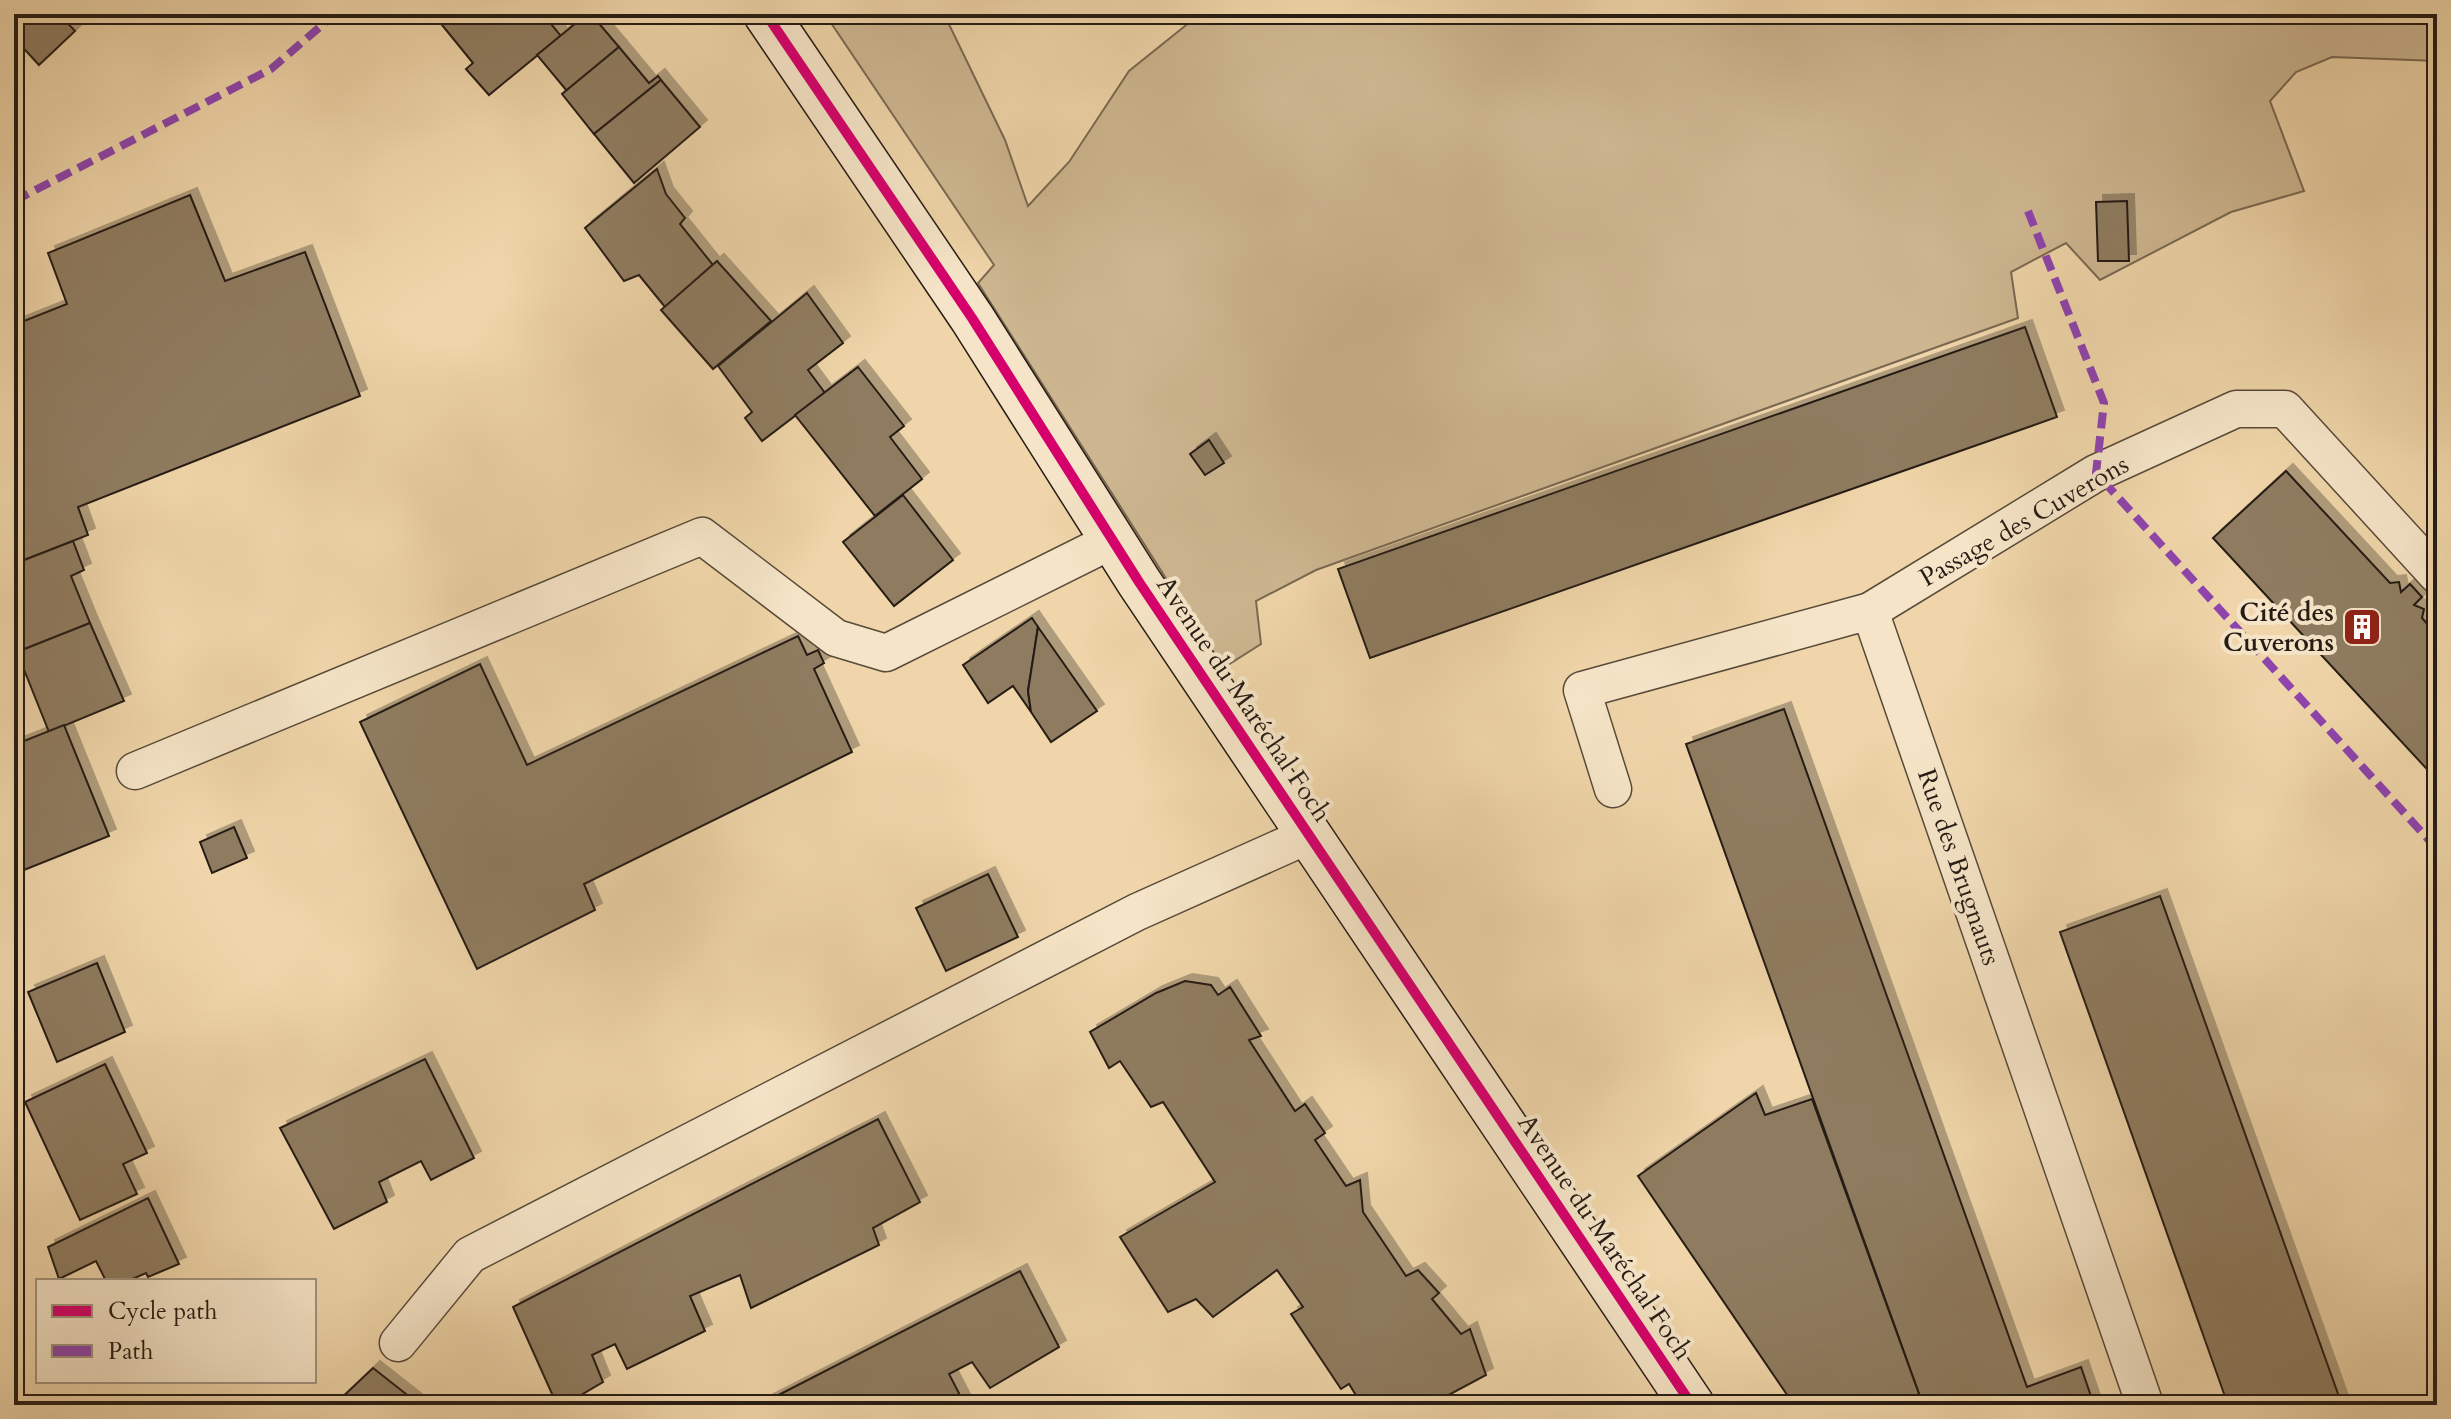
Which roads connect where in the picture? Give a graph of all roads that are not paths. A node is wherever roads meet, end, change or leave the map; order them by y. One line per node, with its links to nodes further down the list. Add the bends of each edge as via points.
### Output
1 (766, 14): 2 (main road, Avenue du Maréchal Foch, via 972,318)
2 (1113, 540): 5 (lane, via 886,653 836,638 702,536); 7 (main road, Avenue du Maréchal Foch)
3 (2437, 575): 4 (lane, Passage des Cuverons, via 2285,409 2236,409 2096,473)
4 (1870, 611): 6 (lane, via 1582,690); 10 (lane, Rue des Brugnauts)
5 (135, 771)
6 (1613, 789)
7 (1309, 835): 8 (lane, via 1137,912 470,1255); 9 (main road, Avenue du Maréchal Foch)
8 (398, 1343)
9 (1692, 1405)
10 (2145, 1405)

